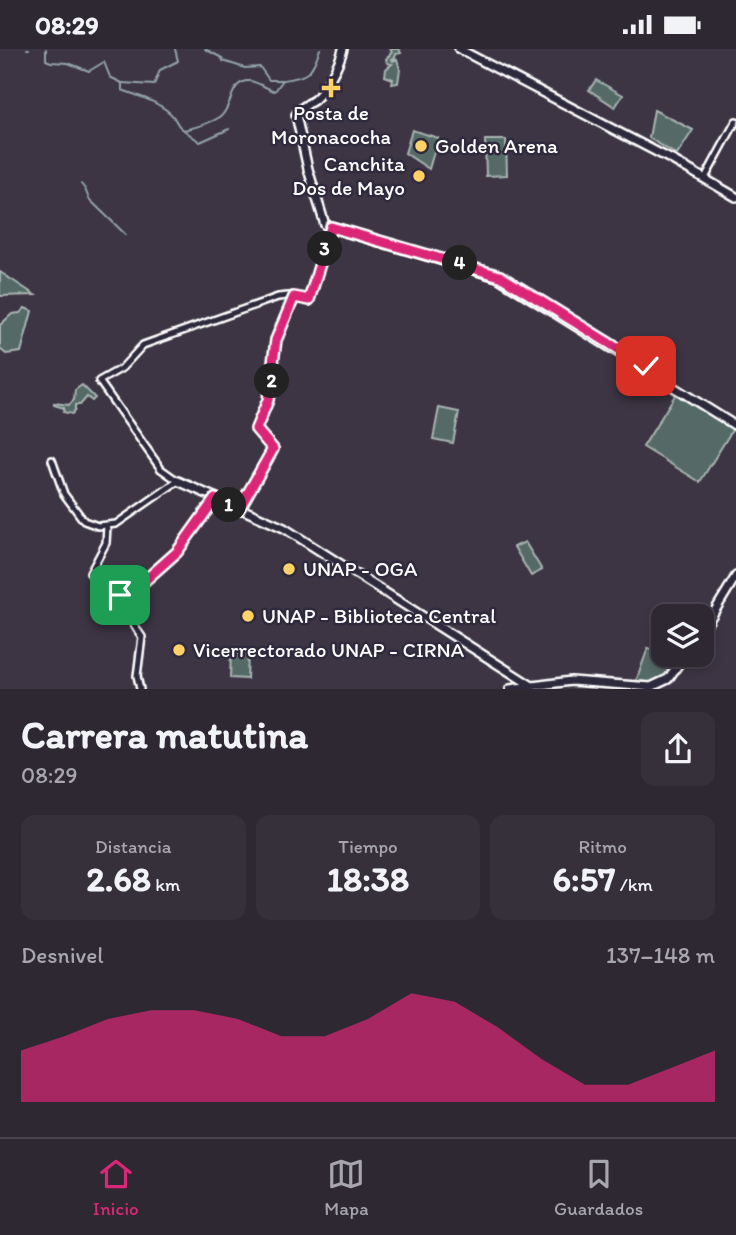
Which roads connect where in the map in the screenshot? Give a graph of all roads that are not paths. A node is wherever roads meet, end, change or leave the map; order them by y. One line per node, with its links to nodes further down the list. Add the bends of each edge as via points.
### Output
1 (343, 49): 7 (main road, via 317,97 296,115 325,225)
2 (459, 49): 5 (main road)
3 (467, 49): 5 (main road)
4 (736, 121): 5 (street)
5 (706, 177): 6 (main road)
6 (736, 195)
7 (331, 227): 8 (street, via 309,300); 9 (main road, via 489,271)
8 (294, 297): 11 (street, via 278,296 144,345 121,368 99,381 161,469); 13 (street, via 276,340 268,400 256,429 273,449)
9 (732, 422)
10 (52, 460): 14 (street, via 64,494 80,515 90,524)
11 (178, 481): 12 (main road); 14 (street, via 120,522)
12 (215, 499): 13 (main road); 16 (street, via 177,552)
13 (239, 509): 20 (main road, via 284,528)
14 (107, 526): 16 (street, via 106,543 90,573)
15 (736, 573): 17 (main road)
16 (124, 599): 22 (street, via 127,615 142,637)
17 (714, 610)
18 (677, 667): 20 (main road, via 668,679 651,687 571,681)
19 (679, 667): 25 (main road, via 663,686)
20 (530, 687): 21 (main road, via 570,683); 23 (main road)
21 (613, 688): 24 (main road)
22 (140, 689)
23 (510, 689)
24 (622, 689)
25 (653, 689)

